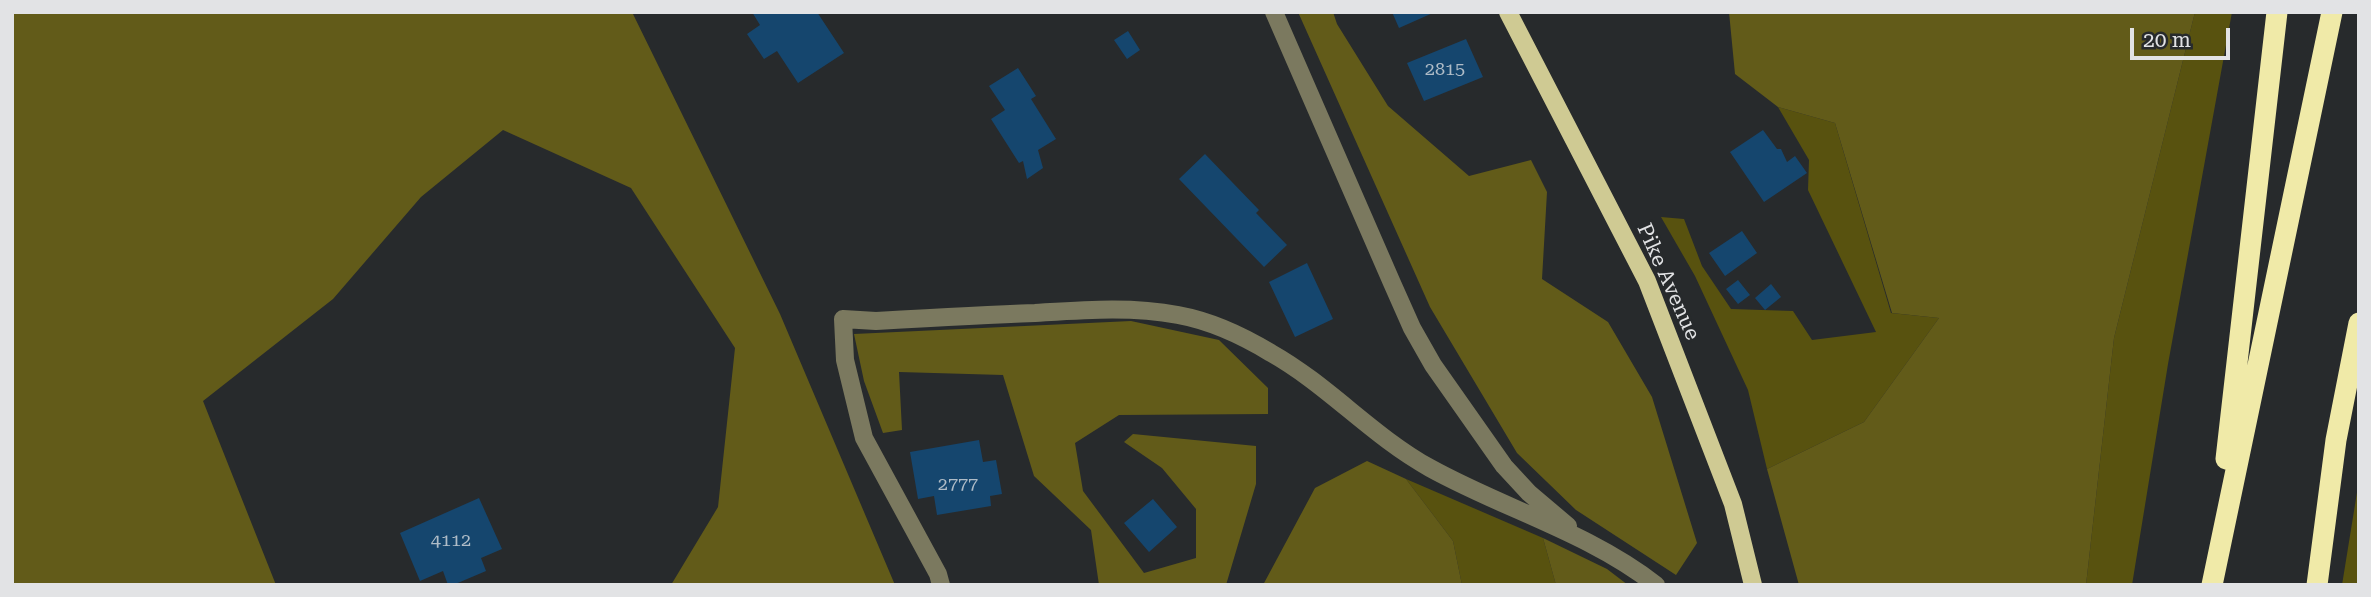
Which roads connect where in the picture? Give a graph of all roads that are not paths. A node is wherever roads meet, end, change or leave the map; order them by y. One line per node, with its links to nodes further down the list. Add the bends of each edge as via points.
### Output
1 (1274, 12): 6 (lane, via 1402,305 1433,365 1504,466)
2 (1508, 12): 9 (main road, Pike Avenue, via 1647,281 1733,504)
3 (2277, 12): 10 (highway)
4 (2332, 12): 10 (highway)
5 (2359, 323): 11 (highway, via 2336,440)
6 (1583, 539): 7 (lane, via 1405,454 1283,360 1240,337 1180,315 1113,309 843,319 845,360 864,438); 8 (lane)
7 (941, 585)
8 (1656, 585)
9 (1753, 585)
10 (2212, 585)
11 (2317, 585)

